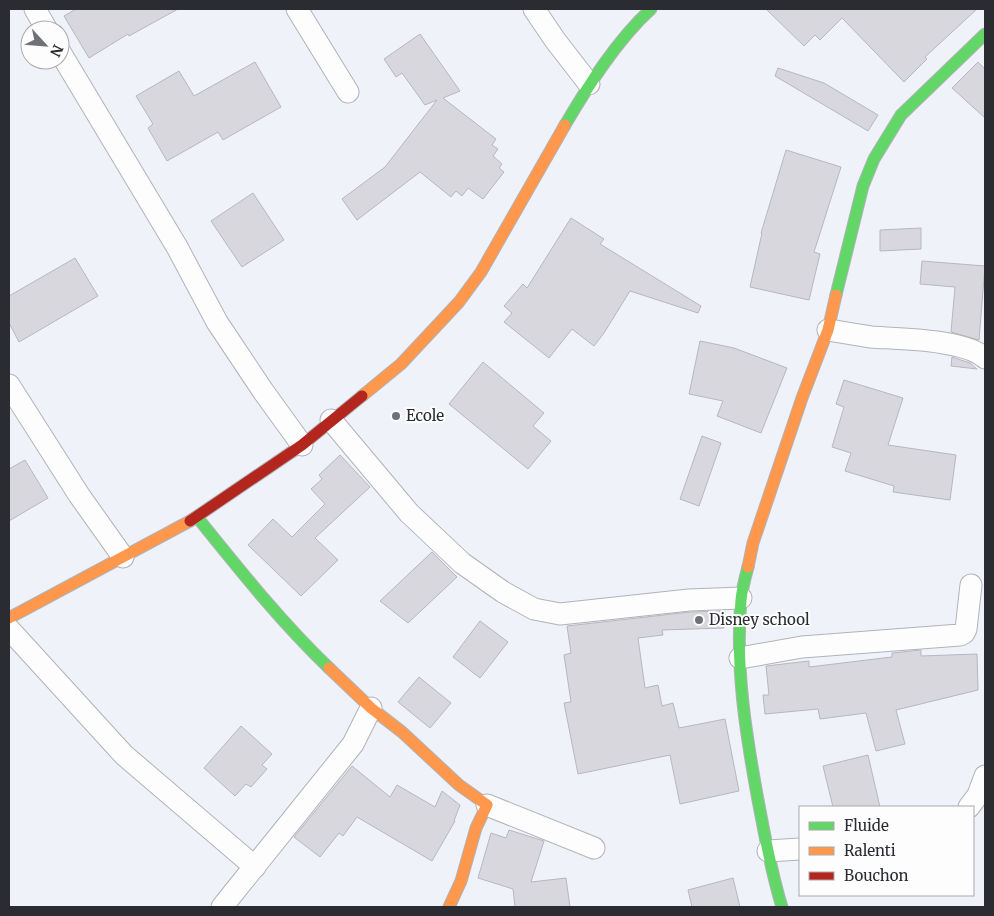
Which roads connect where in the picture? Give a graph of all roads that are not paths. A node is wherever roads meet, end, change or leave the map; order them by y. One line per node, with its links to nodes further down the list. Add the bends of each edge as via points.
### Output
1 (35, 9): 5 (street)
2 (296, 9): 9 (street)
3 (534, 9): 8 (street)
4 (651, 9): 8 (street)
5 (41, 20)
6 (985, 34): 10 (street, via 901,115 874,159 859,204)
7 (70, 69): 14 (street, via 177,247 217,322)
8 (589, 84): 13 (street, via 481,272 459,302 400,364)
9 (348, 92)
10 (828, 330): 11 (street, via 952,345 978,352); 18 (street, via 753,543)
11 (985, 358)
12 (9, 385): 16 (street, via 78,495)
13 (332, 420): 14 (street); 18 (street, via 409,513 462,563 534,609 560,614 689,600)
14 (302, 445): 15 (street)
15 (196, 517): 16 (street); 22 (street, via 267,604)
16 (123, 557): 19 (street)
17 (971, 585): 21 (street, via 966,629 960,635 802,647)
18 (741, 598): 21 (street)
19 (9, 618)
20 (9, 628): 29 (street, via 124,754)
21 (740, 658): 28 (street, via 753,773)
22 (371, 708): 24 (street, via 459,785); 29 (street, via 353,744)
23 (985, 776): 25 (street)
24 (487, 805): 26 (street); 31 (street)
25 (970, 806)
26 (594, 848)
27 (799, 849): 28 (street)
28 (768, 851): 32 (street)
29 (256, 867): 30 (street)
30 (222, 907)
31 (449, 907)
32 (782, 907)

